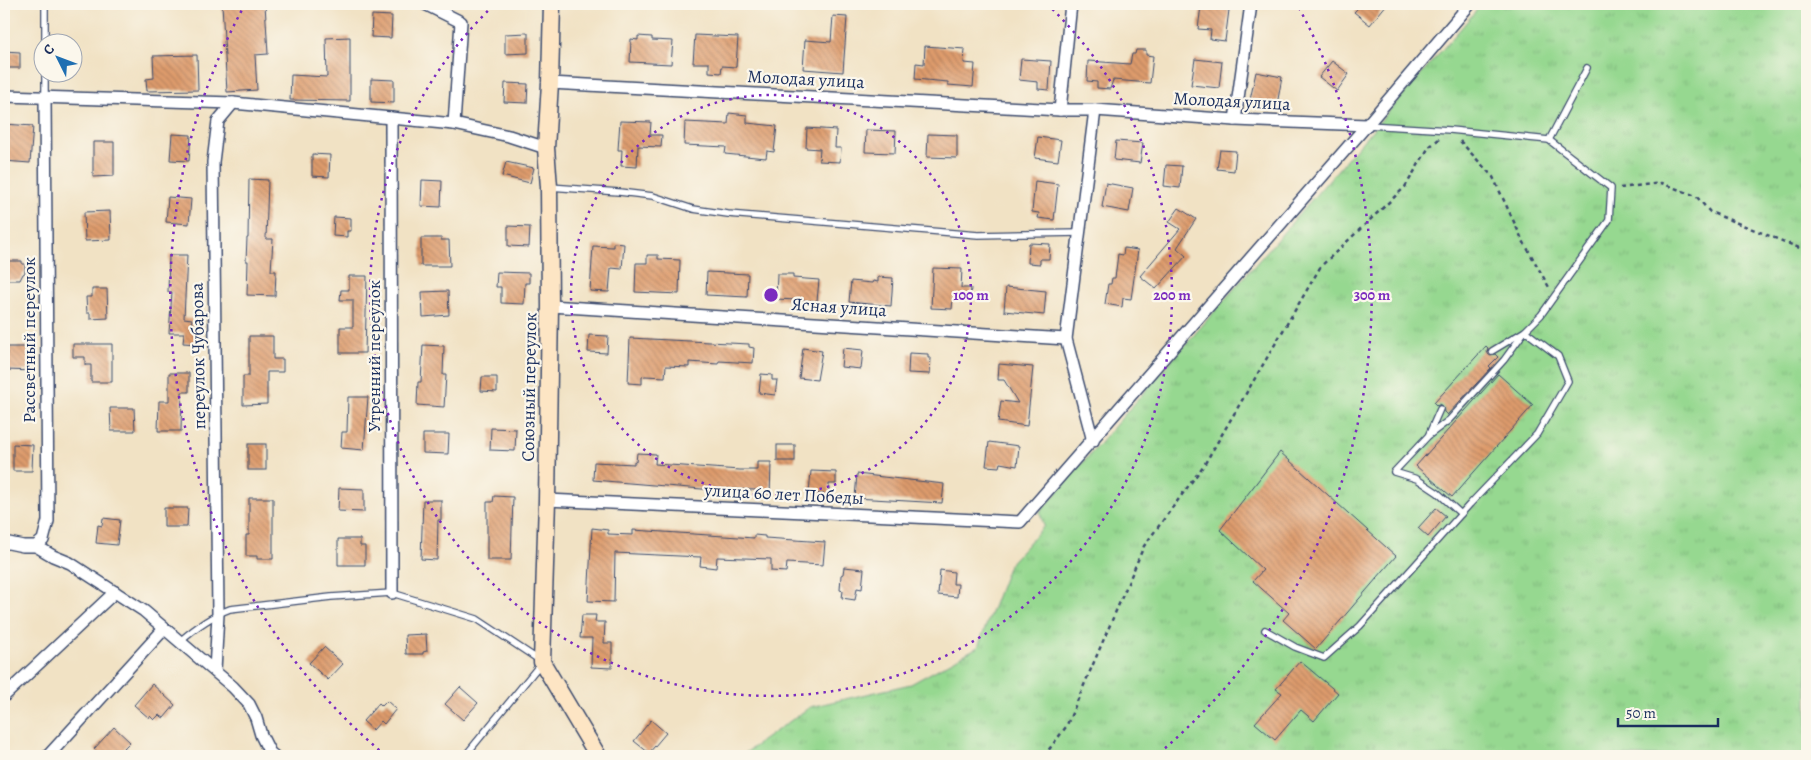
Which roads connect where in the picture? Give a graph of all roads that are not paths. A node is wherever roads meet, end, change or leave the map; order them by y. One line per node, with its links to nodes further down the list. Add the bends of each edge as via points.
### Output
1 (45, 4): 7 (lane)
2 (425, 4): 18 (street, via 461,22)
3 (552, 4): 10 (street, Союзный переулок)
4 (1071, 4): 14 (street)
5 (1251, 4): 17 (street)
6 (1470, 4): 19 (street)
7 (45, 32)
8 (1587, 68): 20 (lane)
9 (45, 82): 12 (lane)
10 (550, 83): 14 (street, Молодая улица); 21 (street, Союзный переулок)
11 (4, 96): 12 (street)
12 (45, 97): 13 (street); 34 (street, Рассветный переулок, via 48,521 43,540)
13 (232, 103): 16 (street); 37 (street, переулок Чубарова, via 218,121 213,162)
14 (1060, 110): 15 (street, Молодая улица)
15 (1095, 110): 17 (street, Молодая улица); 23 (street)
16 (391, 118): 18 (street); 36 (street, Утренний переулок)
17 (1235, 120): 19 (street, Молодая улица)
18 (454, 124): 21 (street)
19 (1367, 125): 20 (lane); 30 (street)
20 (1549, 140): 25 (lane, via 1612,188 1610,220 1555,297)
21 (546, 148): 22 (street, Союзный переулок)
22 (549, 187): 23 (lane, via 644,195 693,210 738,215 978,235); 24 (street, Союзный переулок)
23 (1080, 233): 26 (street)
24 (550, 306): 26 (street, Ясная улица); 31 (street, Союзный переулок)
25 (1526, 331): 27 (lane); 29 (lane, via 1449,420); 32 (lane, via 1558,356 1568,381 1537,434)
26 (1066, 338): 30 (street)
27 (1492, 351)
28 (1440, 409): 29 (lane)
29 (1428, 436): 32 (lane, via 1394,472 1417,479)
30 (1093, 441): 31 (street, улица 60 лет Победы, via 1020,522)
31 (547, 500): 41 (street, Союзный переулок)
32 (1461, 514): 39 (lane, via 1360,626 1324,658 1294,647)
33 (4, 542): 34 (street)
34 (36, 546): 35 (street)
35 (115, 592): 38 (street); 43 (street)
36 (392, 593): 37 (lane, via 230,609); 41 (lane, via 477,619)
37 (218, 614): 40 (lane); 42 (street, переулок Чубарова)
38 (164, 628): 40 (street); 45 (street)
39 (1265, 630)
40 (180, 641): 42 (street)
41 (542, 662): 46 (lane); 47 (street)
42 (215, 671): 44 (street, via 248,704)
43 (4, 696)
44 (270, 755)
45 (48, 756)
46 (465, 756)
47 (598, 756)

